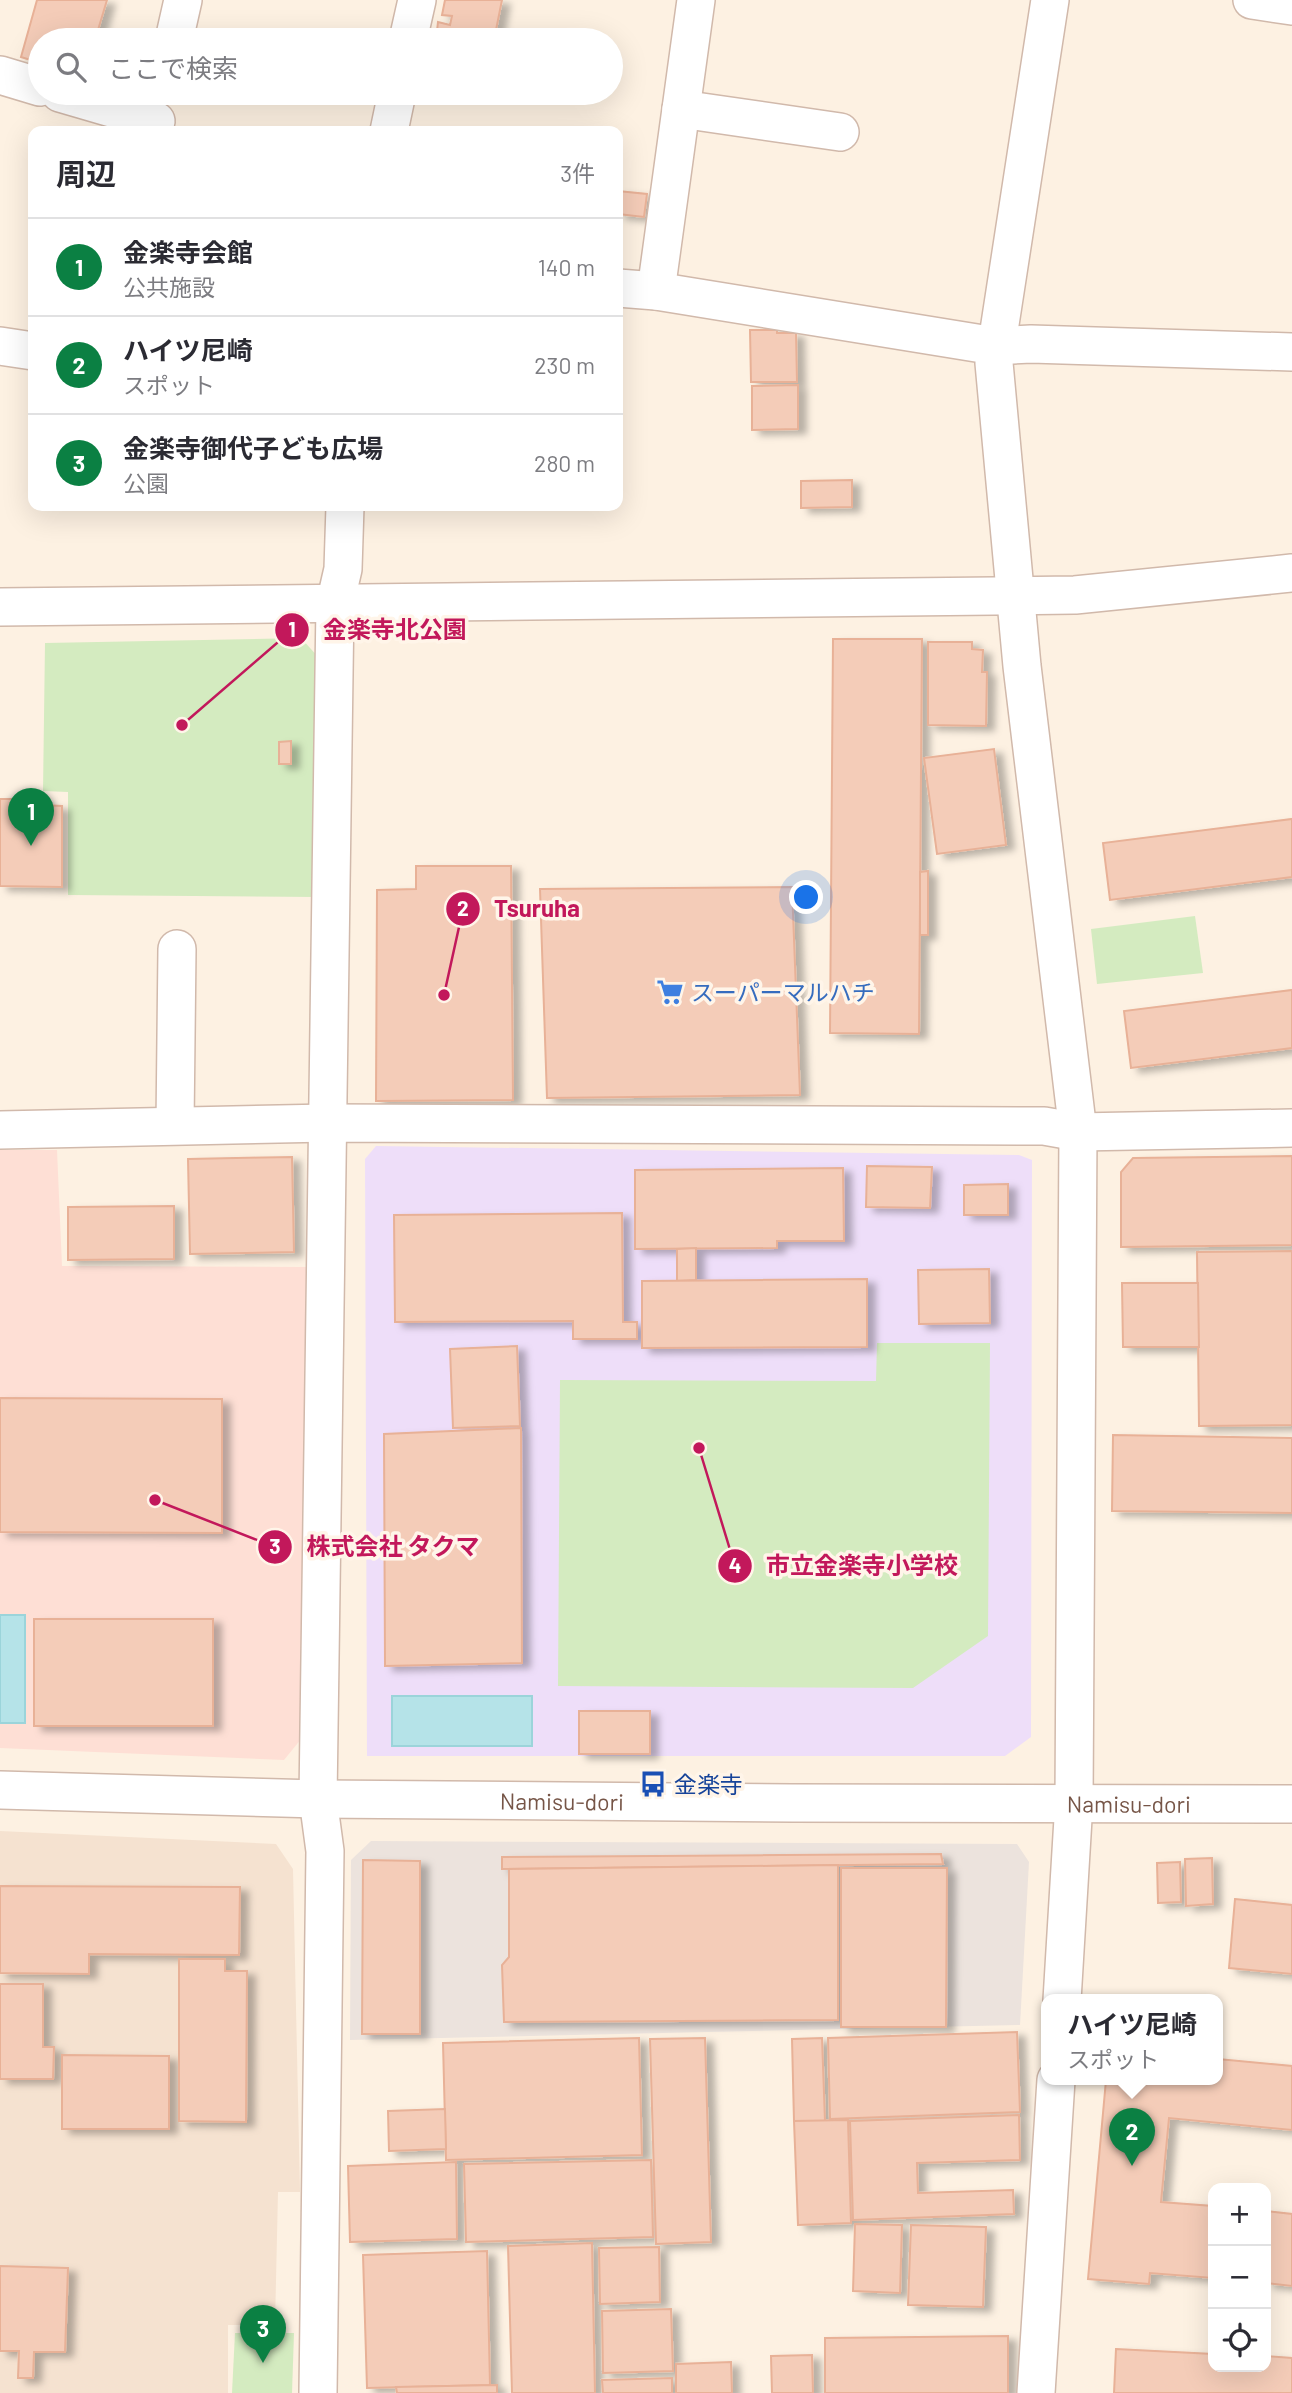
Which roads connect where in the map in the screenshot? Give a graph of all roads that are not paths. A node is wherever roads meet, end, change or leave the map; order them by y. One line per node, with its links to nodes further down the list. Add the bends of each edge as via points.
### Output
1 (183, 0): 7 (street)
2 (417, 0): 8 (street)
3 (696, 0): 13 (street)
4 (1050, 0): 20 (street)
5 (1252, 0): 6 (street)
6 (1292, 6)
7 (177, 28)
8 (411, 28)
9 (0, 75): 10 (street)
10 (28, 83)
11 (113, 105): 14 (street)
12 (394, 105): 15 (street)
13 (681, 109): 16 (street); 18 (street)
14 (157, 115)
15 (390, 126)
16 (840, 132)
17 (623, 288): 18 (street)
18 (656, 291): 20 (street)
19 (0, 346): 21 (street)
20 (995, 346): 22 (street); 25 (street)
21 (28, 350)
22 (1292, 352)
23 (345, 511): 26 (street, via 343,569)
24 (1292, 573): 25 (street, via 1075,595)
25 (1015, 595): 26 (street); 33 (street)
26 (335, 604): 27 (street); 29 (street)
27 (0, 607)
28 (177, 949): 30 (street)
29 (328, 1123): 30 (street); 33 (street, via 1044,1126); 35 (street)
30 (175, 1125): 32 (street)
31 (1292, 1128): 33 (street)
32 (0, 1130)
33 (1078, 1132): 36 (street)
34 (0, 1790): 35 (street, Namisu-dori)
35 (318, 1799): 36 (street, Namisu-dori); 40 (street, via 325,1851)
36 (1074, 1802): 37 (street, Namisu-dori); 38 (street)
37 (1292, 1804)
38 (1062, 1994)
39 (1056, 2085): 41 (street)
40 (318, 2393)
41 (1036, 2393)

